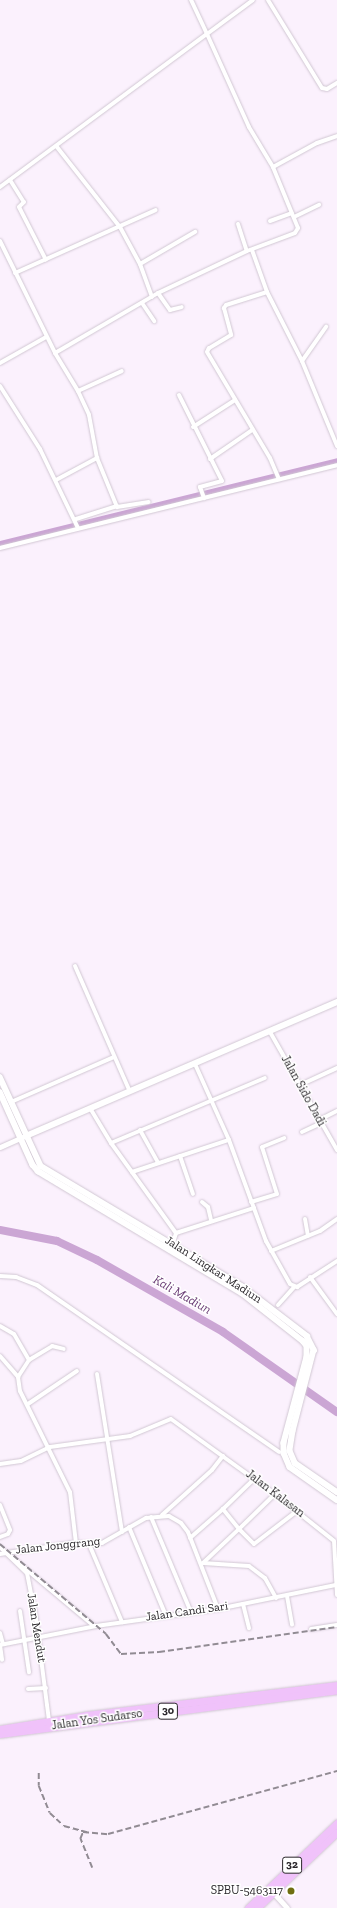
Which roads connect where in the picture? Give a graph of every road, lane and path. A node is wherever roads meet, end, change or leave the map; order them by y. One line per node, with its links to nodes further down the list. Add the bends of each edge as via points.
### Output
1 (191, 0): 4 (street)
2 (253, 0): 4 (street)
3 (268, 0): 5 (street, via 322,88 327,89)
4 (207, 34): 7 (street); 8 (street, via 249,127)
5 (337, 82)
6 (337, 136): 8 (street, via 317,143)
7 (57, 147): 9 (street); 16 (street)
8 (273, 167): 13 (street)
9 (10, 180): 10 (street); 20 (street, via 24,202 19,208)
10 (0, 187)
11 (318, 205): 13 (street)
12 (156, 210): 16 (street)
13 (293, 215): 14 (street); 19 (street, via 298,230 294,234)
14 (270, 221)
15 (238, 224): 19 (street)
16 (120, 226): 20 (street); 21 (street)
17 (195, 232): 21 (street)
18 (0, 241): 22 (street)
19 (250, 250): 23 (street); 24 (street)
20 (46, 260): 22 (street)
21 (140, 264): 25 (street)
22 (15, 273): 30 (street)
23 (267, 292): 32 (street); 38 (street, via 226,305 224,308 231,336 207,350)
24 (158, 293): 25 (street); 27 (street, via 170,310)
25 (152, 296): 26 (street)
26 (142, 303): 28 (street); 31 (street)
27 (182, 307)
28 (154, 321)
29 (326, 326): 32 (street)
30 (46, 337): 31 (street); 33 (street)
31 (55, 353): 36 (street)
32 (302, 361): 41 (street)
33 (0, 363)
34 (122, 371): 36 (street)
35 (0, 386): 46 (street, via 22,419)
36 (78, 391): 42 (street, via 89,414)
37 (179, 395): 39 (street)
38 (235, 400): 39 (street); 40 (street)
39 (193, 427): 43 (street)
40 (252, 430): 43 (street); 45 (street)
41 (337, 446)
42 (97, 458): 46 (street); 49 (street)
43 (210, 459): 47 (street, via 222,482 200,488)
44 (337, 465): 45 (street)
45 (279, 478): 47 (street)
46 (56, 480): 50 (street)
47 (204, 496): 51 (street)
48 (149, 502): 49 (street, via 121,509)
49 (117, 506): 50 (street)
50 (76, 520): 51 (street)
51 (78, 528): 52 (street)
52 (0, 548)
53 (75, 966): 56 (street)
54 (337, 1002): 55 (main road)
55 (270, 1032): 57 (main road); 61 (street, Jalan Sido Dadi)
56 (114, 1057): 63 (street); 65 (street)
57 (195, 1064): 63 (main road); 64 (street)
58 (337, 1068): 61 (street)
59 (0, 1077): 65 (main road, Jalan Lingkar Madiun)
60 (265, 1078): 64 (street)
61 (300, 1085): 68 (street, Jalan Sido Dadi)
62 (0, 1092): 71 (main road, Jalan Lingkar Madiun)
63 (130, 1092): 66 (main road)
64 (212, 1100): 69 (street); 73 (street)
65 (11, 1102): 71 (main road, Jalan Lingkar Madiun)
66 (90, 1108): 71 (main road); 74 (street)
67 (337, 1111): 68 (street)
68 (320, 1121): 70 (street); 76 (street, Jalan Sido Dadi)
69 (140, 1130): 74 (street); 78 (street)
70 (302, 1132)
71 (23, 1137): 75 (street); 89 (main road, Jalan Lingkar Madiun, via 36,1160 47,1170); 91 (main road, Jalan Lingkar Madiun, via 32,1164 45,1176)
72 (284, 1138): 82 (street, via 262,1147 277,1194)
73 (229, 1140): 77 (street); 82 (street)
74 (111, 1143): 79 (street)
75 (0, 1147)
76 (337, 1150)
77 (180, 1156): 78 (street); 80 (street)
78 (158, 1162): 79 (street)
79 (132, 1172): 87 (street)
80 (192, 1194)
81 (202, 1202): 86 (street, via 208,1206)
82 (252, 1202): 83 (street)
83 (254, 1208): 86 (street); 90 (street)
84 (305, 1219): 88 (street)
85 (337, 1219): 88 (street)
86 (211, 1220): 87 (street)
87 (176, 1233): 89 (street)
88 (308, 1236): 90 (street)
89 (173, 1243): 91 (main road, Jalan Lingkar Madiun)
90 (271, 1251): 95 (street, via 284,1276)
91 (186, 1255): 106 (main road, Jalan Lingkar Madiun, via 243,1287 299,1328 312,1342 314,1350 309,1359)
92 (337, 1262): 94 (street)
93 (0, 1276): 109 (street, via 16,1277 45,1290)
94 (310, 1277): 95 (street); 97 (street)
95 (294, 1287): 96 (street)
96 (278, 1305)
97 (337, 1314)
98 (0, 1326): 101 (street, via 14,1334)
99 (64, 1348): 101 (street, via 52,1346)
100 (0, 1356): 104 (street)
101 (29, 1360): 104 (street)
102 (77, 1371): 105 (street)
103 (97, 1374): 107 (street)
104 (18, 1377): 105 (street, via 19,1389)
105 (28, 1404): 108 (street)
106 (290, 1430): 113 (main road, Jalan Lingkar Madiun, via 290,1451 295,1463); 115 (main road, Jalan Lingkar Madiun, via 284,1453 290,1467)
107 (108, 1440): 108 (street); 110 (street, Jalan Kalasan, via 130,1436 169,1419); 123 (street)
108 (50, 1447): 111 (street, via 21,1461); 126 (street, via 71,1495)
109 (279, 1452)
110 (223, 1456): 112 (street, Jalan Kalasan); 119 (street, via 212,1470)
111 (0, 1464)
112 (254, 1479): 114 (street, Jalan Kalasan); 117 (street)
113 (337, 1492)
114 (275, 1494): 118 (street, Jalan Kalasan); 122 (street)
115 (337, 1500)
116 (0, 1505): 124 (street, via 10,1530 8,1534)
117 (223, 1508): 122 (street); 125 (street)
118 (297, 1511): 122 (street, via 255,1545); 129 (street, Jalan Kalasan, via 327,1535)
119 (162, 1515): 120 (street, Jalan Jonggrang); 125 (street, via 176,1520 185,1527)
120 (151, 1517): 121 (street, Jalan Jonggrang); 141 (street)
121 (129, 1527): 123 (street, Jalan Jonggrang); 142 (street)
122 (239, 1529): 132 (street)
123 (122, 1532): 127 (street, Jalan Jonggrang, via 104,1543)
124 (0, 1537)
125 (190, 1538): 132 (street)
126 (76, 1543): 127 (street, Jalan Jonggrang); 130 (street, Jalan Jonggrang)
127 (89, 1544): 143 (street)
128 (0, 1547): 130 (street)
129 (337, 1547): 134 (street, Jalan Kalasan)
130 (7, 1553): 131 (street, Jalan Jonggrang); 133 (street)
131 (0, 1554)
132 (202, 1563): 137 (street, via 249,1566 265,1578); 139 (street)
133 (29, 1572): 146 (street); 150 (street, Jalan Mendut)
134 (336, 1585): 135 (street, Jalan Kalasan); 136 (street, Jalan Candi Sari)
135 (337, 1595)
136 (287, 1596): 137 (street, Jalan Candi Sari); 144 (street)
137 (276, 1598): 138 (street, Jalan Candi Sari)
138 (243, 1604): 139 (street, Jalan Candi Sari); 147 (street)
139 (218, 1609): 141 (street, Jalan Candi Sari)
140 (20, 1611): 151 (street)
141 (191, 1612): 142 (street, Jalan Candi Sari)
142 (166, 1616): 143 (street, Jalan Candi Sari)
143 (122, 1622): 146 (street, Jalan Candi Sari)
144 (292, 1625)
145 (337, 1625): 148 (street)
146 (94, 1626): 150 (street, Jalan Candi Sari)
147 (249, 1628)
148 (311, 1629)
149 (0, 1633): 152 (street)
150 (38, 1638): 151 (street, Jalan Candi Sari); 156 (street, Jalan Mendut)
151 (24, 1641): 152 (street, Jalan Candi Sari); 154 (street)
152 (1, 1645): 153 (street)
153 (2, 1660)
154 (29, 1672)
155 (337, 1685): 159 (highway, Jalan Yos Sudarso / 30)
156 (46, 1688): 157 (street); 159 (street, Jalan Mendut)
157 (28, 1689)
158 (337, 1690): 161 (highway, Jalan Yos Sudarso / 30)
159 (49, 1721): 160 (highway, Jalan Yos Sudarso / 30)
160 (0, 1729)
161 (0, 1734)
162 (337, 1823): 163 (highway, 32)
163 (334, 1832): 164 (highway, 32)
164 (272, 1890): 165 (highway, 32); 166 (highway, 32); 167 (street)
165 (248, 1908)
166 (257, 1908)
167 (287, 1908)

